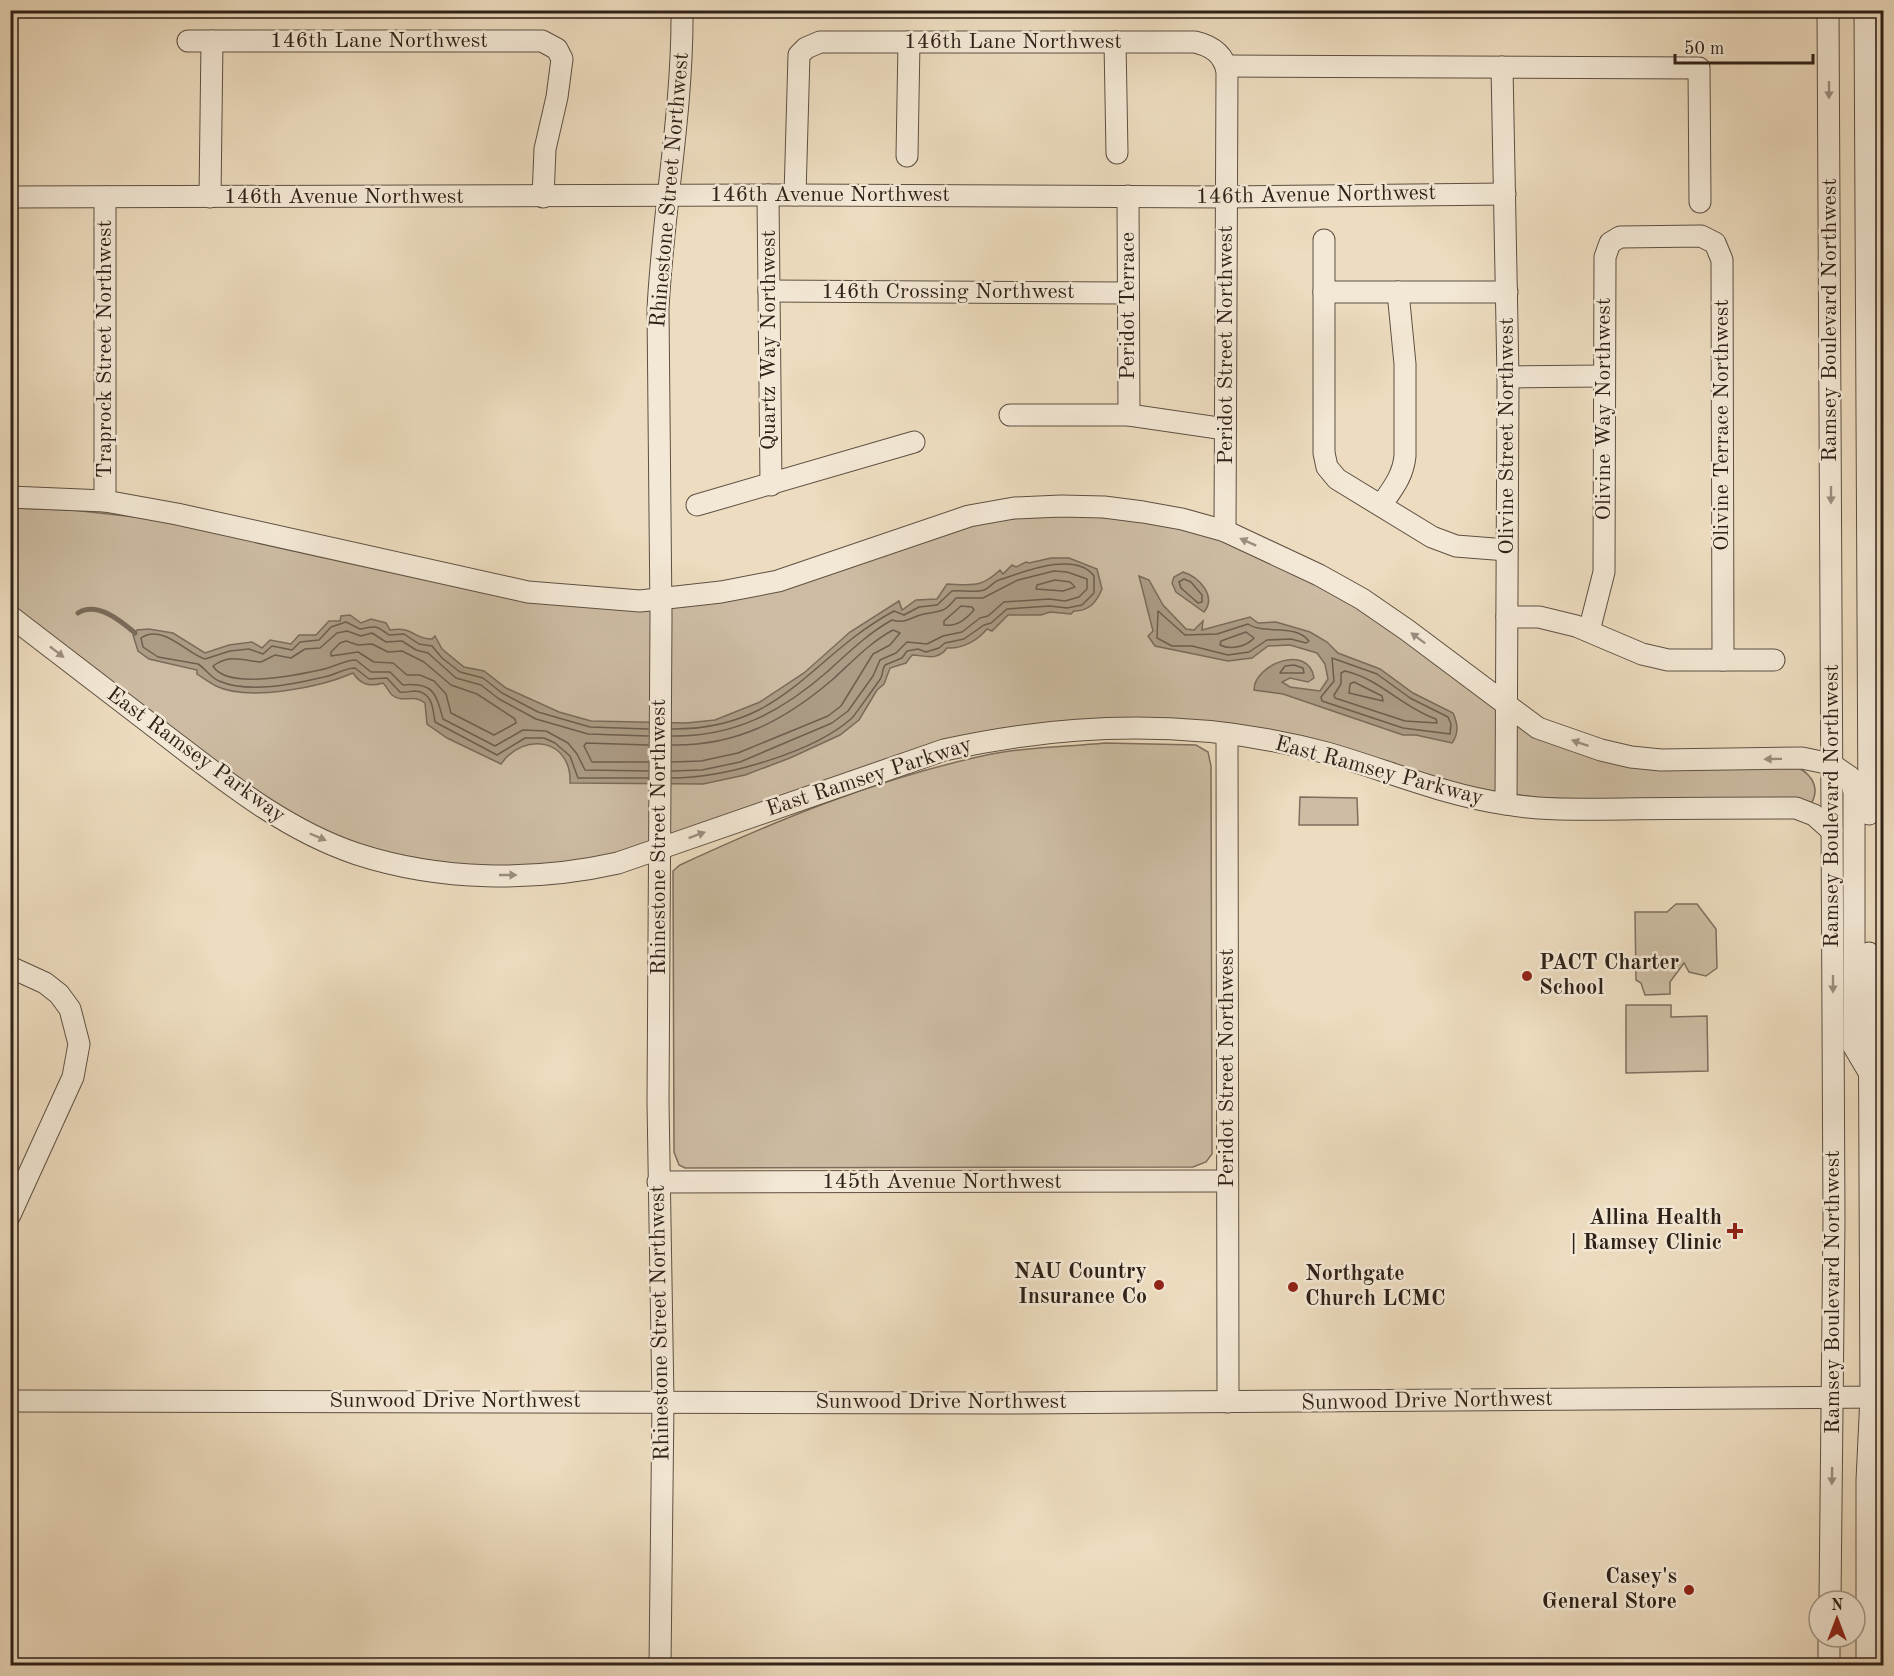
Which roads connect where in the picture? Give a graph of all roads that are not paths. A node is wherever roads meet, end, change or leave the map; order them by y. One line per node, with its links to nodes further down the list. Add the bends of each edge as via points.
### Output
1 (682, 10): 15 (street, Rhinestone Street Northwest, via 682,66)
2 (1828, 10): 51 (street, Ramsey Boulevard Northwest, one-way to 51)
3 (1865, 10): 56 (street, Ramsey Boulevard Northwest)
4 (188, 41): 5 (street, 146th Lane Northwest)
5 (212, 41): 19 (street); 20 (street, 146th Lane Northwest, via 542,41 557,49 562,59 545,149)
6 (909, 42): 7 (street, 146th Lane Northwest); 11 (street); 14 (street, 146th Lane Northwest, via 820,42 800,55)
7 (1115, 42): 8 (street, 146th Lane Northwest, via 1195,42 1206,44); 10 (street)
8 (1222, 59): 9 (street, 146th Lane Northwest); 21 (street, Peridot Street Northwest)
9 (1502, 67): 12 (street, Olivine Street Northwest); 22 (street, 146th Lane Northwest, via 1700,68)
10 (1117, 153)
11 (908, 156)
12 (1505, 194): 21 (street, 146th Avenue Northwest); 28 (street, Olivine Street Northwest)
13 (768, 195): 14 (street, 146th Avenue Northwest); 15 (street, 146th Avenue Northwest); 25 (street, Quartz Way Northwest)
14 (795, 195): 16 (street, 146th Avenue Northwest)
15 (670, 196): 20 (street, 146th Avenue Northwest); 43 (street, Rhinestone Street Northwest, via 658,309)
16 (1128, 196): 21 (street, 146th Avenue Northwest); 29 (street, Peridot Terrace)
17 (10, 197): 18 (street, 146th Avenue Northwest)
18 (105, 197): 19 (street, 146th Avenue Northwest); 38 (street, Traprock Street Northwest)
19 (210, 197): 20 (street, 146th Avenue Northwest)
20 (543, 197)
21 (1227, 197): 34 (street, Peridot Street Northwest)
22 (1700, 202)
23 (1665, 236): 30 (street, Olivine Way Northwest, via 1620,237 1610,243 1605,257); 47 (street, Olivine Terrace Northwest, via 1701,236 1715,243 1722,260)
24 (1324, 240): 26 (street)
25 (769, 291): 29 (street, 146th Crossing Northwest); 36 (street, Quartz Way Northwest)
26 (1324, 292): 27 (street); 39 (street, via 1327,467 1337,479)
27 (1398, 292): 28 (street); 39 (street, via 1406,374 1404,470)
28 (1507, 292): 31 (street, Olivine Street Northwest)
29 (1127, 293): 33 (street, Peridot Terrace)
30 (1603, 376): 31 (street); 46 (street, Olivine Way Northwest, via 1604,572)
31 (1508, 377): 42 (street, Olivine Street Northwest)
32 (1010, 415): 33 (street)
33 (1129, 415): 34 (street)
34 (1225, 429): 41 (street, Peridot Street Northwest)
35 (914, 442): 36 (street)
36 (771, 485): 40 (street)
37 (10, 496): 38 (street)
38 (105, 501): 43 (street, via 528,592)
39 (1382, 504): 42 (street, via 1432,537 1456,546)
40 (696, 505)
41 (1225, 531): 43 (street, via 1182,519 1104,507 1014,508 969,516 778,581); 49 (street, one-way to 41, via 1362,599)
42 (1507, 550): 45 (street, Olivine Street Northwest)
43 (660, 601): 54 (street, Rhinestone Street Northwest)
44 (10, 616): 54 (street, East Ramsey Parkway, one-way to 54, via 232,787 297,828 357,854 425,869 503,876 582,871)
45 (1507, 617): 46 (street, via 1539,617); 49 (street, Olivine Street Northwest)
46 (1589, 632): 47 (street, via 1642,654 1668,660)
47 (1723, 660): 48 (street)
48 (1774, 660)
49 (1506, 704): 51 (street, one-way to 49, via 1802,758 1631,757 1538,728); 52 (street, Olivine Street Northwest)
50 (1227, 734): 52 (street, East Ramsey Parkway, via 1325,753 1457,794); 54 (street, East Ramsey Parkway, one-way to 50, via 893,765 994,739 1138,727); 57 (street, Peridot Street Northwest)
51 (1831, 764): 53 (street, Ramsey Boulevard Northwest); 56 (street, via 1850,777 1854,792 1854,1047)
52 (1506, 804): 53 (street, East Ramsey Parkway, via 1554,809 1796,808 1814,815)
53 (1832, 831): 60 (street, Ramsey Boulevard Northwest, one-way to 60)
54 (660, 848): 58 (street, Rhinestone Street Northwest)
55 (10, 967): 59 (street, via 59,994 70,1009 79,1044 73,1077)
56 (1870, 1074): 61 (street, Ramsey Boulevard Northwest)
57 (1227, 1181): 58 (street, 145th Avenue Northwest); 64 (street, Peridot Street Northwest)
58 (658, 1182): 63 (street, Rhinestone Street Northwest)
59 (10, 1215)
60 (1833, 1396): 61 (street, Sunwood Drive Northwest); 64 (street, Sunwood Drive Northwest); 65 (street, Ramsey Boulevard Northwest, one-way to 65)
61 (1877, 1397): 69 (street, Ramsey Boulevard Northwest, via 1867,1480)
62 (10, 1401): 63 (street, Sunwood Drive Northwest)
63 (663, 1401): 64 (street, Sunwood Drive Northwest); 67 (street, Rhinestone Street Northwest)
64 (1228, 1402)
65 (1830, 1589)
66 (1829, 1649): 68 (street)
67 (660, 1665)
68 (1829, 1665)
69 (1867, 1665)

